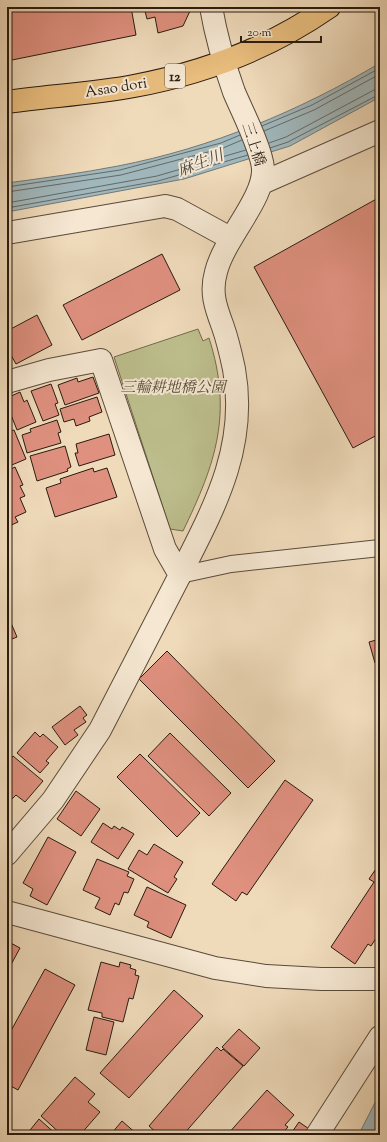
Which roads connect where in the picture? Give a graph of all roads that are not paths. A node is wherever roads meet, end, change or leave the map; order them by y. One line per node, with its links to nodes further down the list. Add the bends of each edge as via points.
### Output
1 (211, 7): 3 (street, 三上橋)
2 (329, 7): 3 (main road, Asao dori / 12, via 272,42)
3 (224, 62): 4 (main road, Asao dori / 12, via 133,86); 6 (street, 三上橋, via 261,159)
4 (7, 102)
5 (380, 131): 6 (street)
6 (262, 180): 8 (street)
7 (7, 233): 8 (street, via 165,206 177,209)
8 (230, 238): 11 (street, via 218,266 213,291 215,307 229,346 234,370 238,401 236,432 231,462 222,487)
9 (7, 382): 11 (street, via 49,370 101,360 165,549)
10 (380, 548): 11 (lane, via 231,564)
11 (180, 575): 12 (street, via 100,730 53,800)
12 (7, 854)
13 (7, 912): 14 (street, via 215,968 266,976)
14 (380, 979)
15 (380, 1037): 16 (street)
16 (317, 1135)

